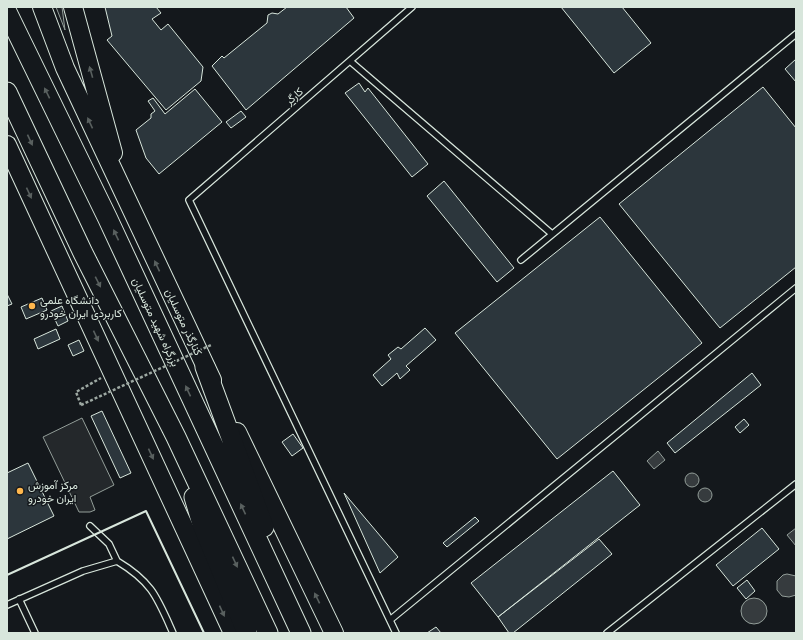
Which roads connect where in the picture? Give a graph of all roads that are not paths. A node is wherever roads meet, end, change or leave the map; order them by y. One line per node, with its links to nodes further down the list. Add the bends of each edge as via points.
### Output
1 (42, 7): 9 (main road, کنارگذر متوسلیان, one-way to 1, via 65,68)
2 (73, 7): 9 (main road, one-way to 2)
3 (412, 7): 6 (lane, کارگر)
4 (7, 12): 26 (highway, بزرگراه شهید متوسلیان, one-way to 4, via 107,217)
5 (796, 34): 10 (lane)
6 (350, 61): 10 (lane); 20 (lane, کارگر, via 189,200)
7 (7, 92): 14 (highway, one-way to 14, via 83,253)
8 (7, 145): 23 (main road, one-way to 23)
9 (128, 204): 13 (main road, کنارگذر متوسلیان, one-way to 9)
10 (552, 234): 11 (lane)
11 (521, 260)
12 (796, 288): 20 (lane)
13 (205, 367): 26 (highway); 27 (main road, کنارگذر متوسلیان, one-way to 13)
14 (176, 436): 24 (highway, via 202,524); 25 (highway, one-way to 25)
15 (796, 484): 29 (lane)
16 (90, 526): 17 (lane, via 109,544)
17 (117, 561): 18 (lane, via 83,571); 22 (lane, via 136,572 156,595)
18 (19, 599): 19 (lane); 21 (lane)
19 (7, 605)
20 (390, 620): 28 (lane)
21 (35, 633)
22 (173, 633)
23 (233, 633)
24 (247, 633)
25 (268, 633)
26 (302, 633)
27 (334, 633)
28 (396, 633)
29 (607, 633)

